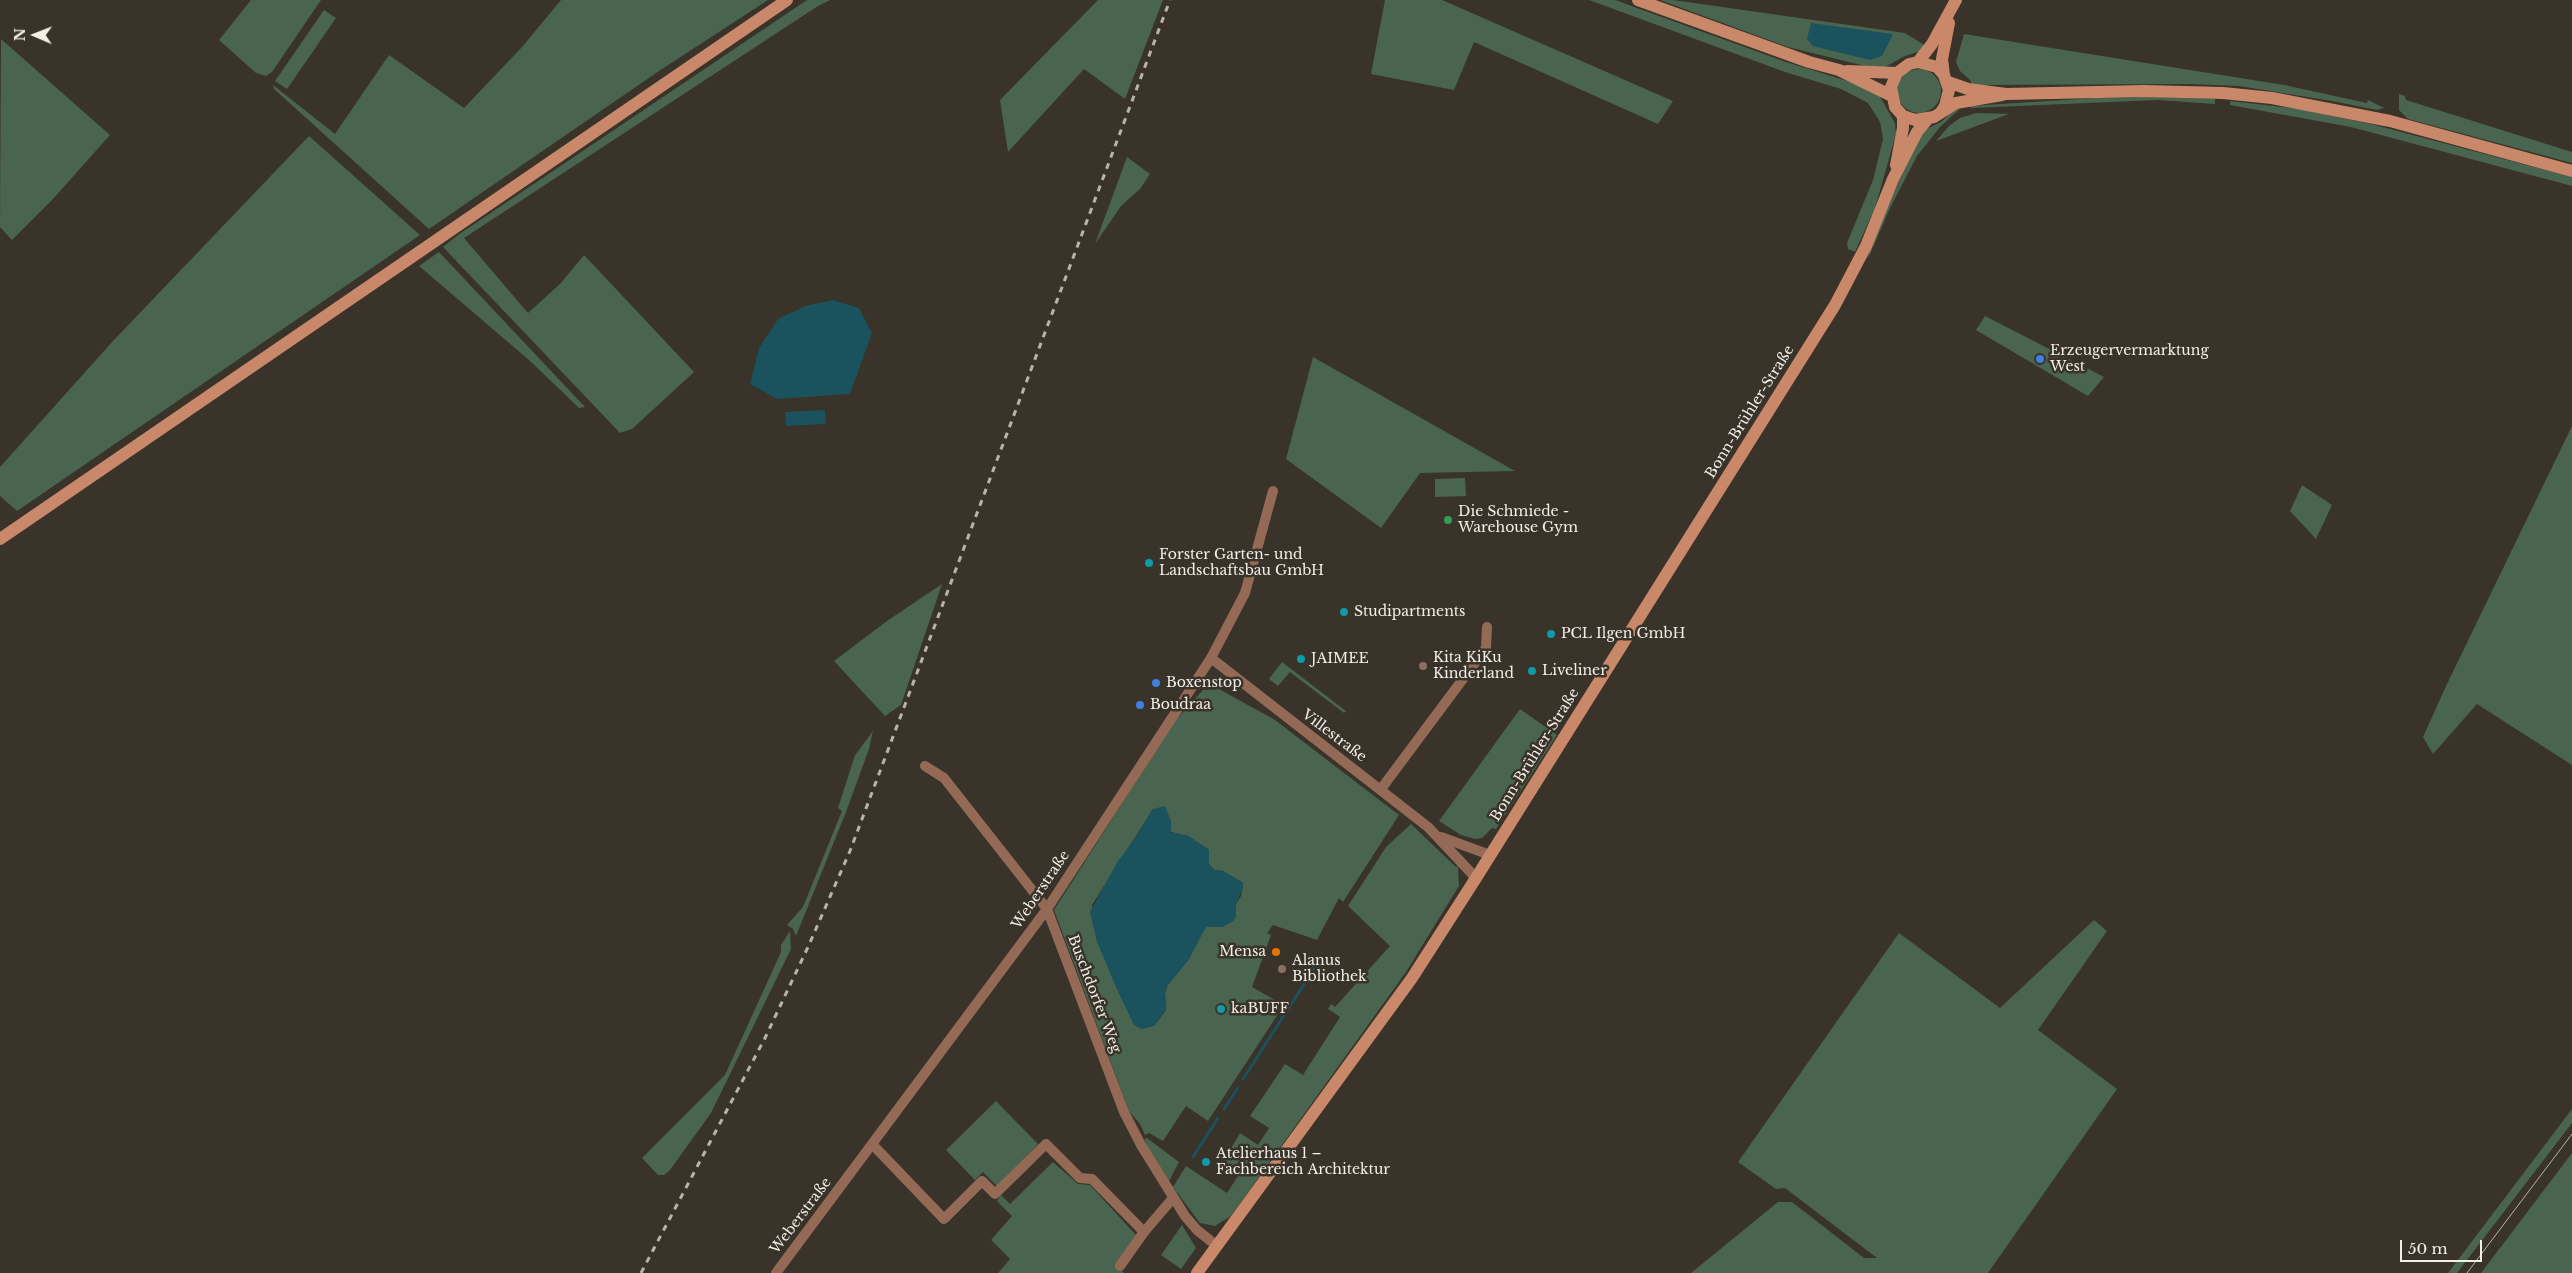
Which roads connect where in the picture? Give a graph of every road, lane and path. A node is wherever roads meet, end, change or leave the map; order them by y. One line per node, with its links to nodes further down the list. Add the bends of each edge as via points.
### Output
1 (787, 0): 16 (main road)
2 (1638, 0): 5 (main road)
3 (1954, 4): 4 (main road); 7 (main road, via 1942,59)
4 (1918, 62): 6 (main road); 7 (main road, via 1932,65)
5 (1839, 70): 6 (main road); 9 (main road)
6 (1897, 73): 9 (main road, via 1892,80)
7 (1946, 78): 8 (main road, via 1973,89); 10 (main road, via 1948,98)
8 (2006, 94): 10 (main road, via 1956,103); 13 (main road, via 2144,90 2272,98 2390,121)
9 (1890, 95): 11 (main road)
10 (1941, 112): 12 (main road)
11 (1903, 116): 12 (main road); 14 (main road, Bonn-Brühler-Straße)
12 (1927, 120): 14 (main road, Bonn-Brühler-Straße)
13 (2572, 171)
14 (1892, 179): 22 (main road, Bonn-Brühler-Straße, via 1866,246 1835,305)
15 (1273, 492): 18 (street, Weberstraße, via 1245,593)
16 (0, 539)
17 (1487, 627): 20 (street, via 1486,648)
18 (1211, 658): 20 (street, Villestraße); 24 (street, Weberstraße)
19 (925, 766): 24 (street, Buschdorfer Weg, via 944,778)
20 (1381, 789): 21 (street, Villestraße)
21 (1440, 837): 22 (street, Villestraße); 23 (street, Villestraße)
22 (1490, 855): 23 (main road, Bonn-Brühler-Straße)
23 (1476, 878): 28 (main road, Bonn-Brühler-Straße, via 1412,978)
24 (1047, 909): 25 (street, Weberstraße); 26 (street, Buschdorfer Weg, via 1124,1112)
25 (872, 1144): 27 (street, via 944,1219 982,1182 995,1194 1046,1144 1080,1178 1092,1179); 30 (street, Weberstraße)
26 (1173, 1198): 27 (street); 28 (street, Buschdorfer Weg, via 1197,1230)
27 (1144, 1232): 29 (street)
28 (1217, 1246): 31 (main road, Bonn-Brühler-Straße)
29 (1120, 1266)
30 (776, 1273)
31 (1196, 1273)

